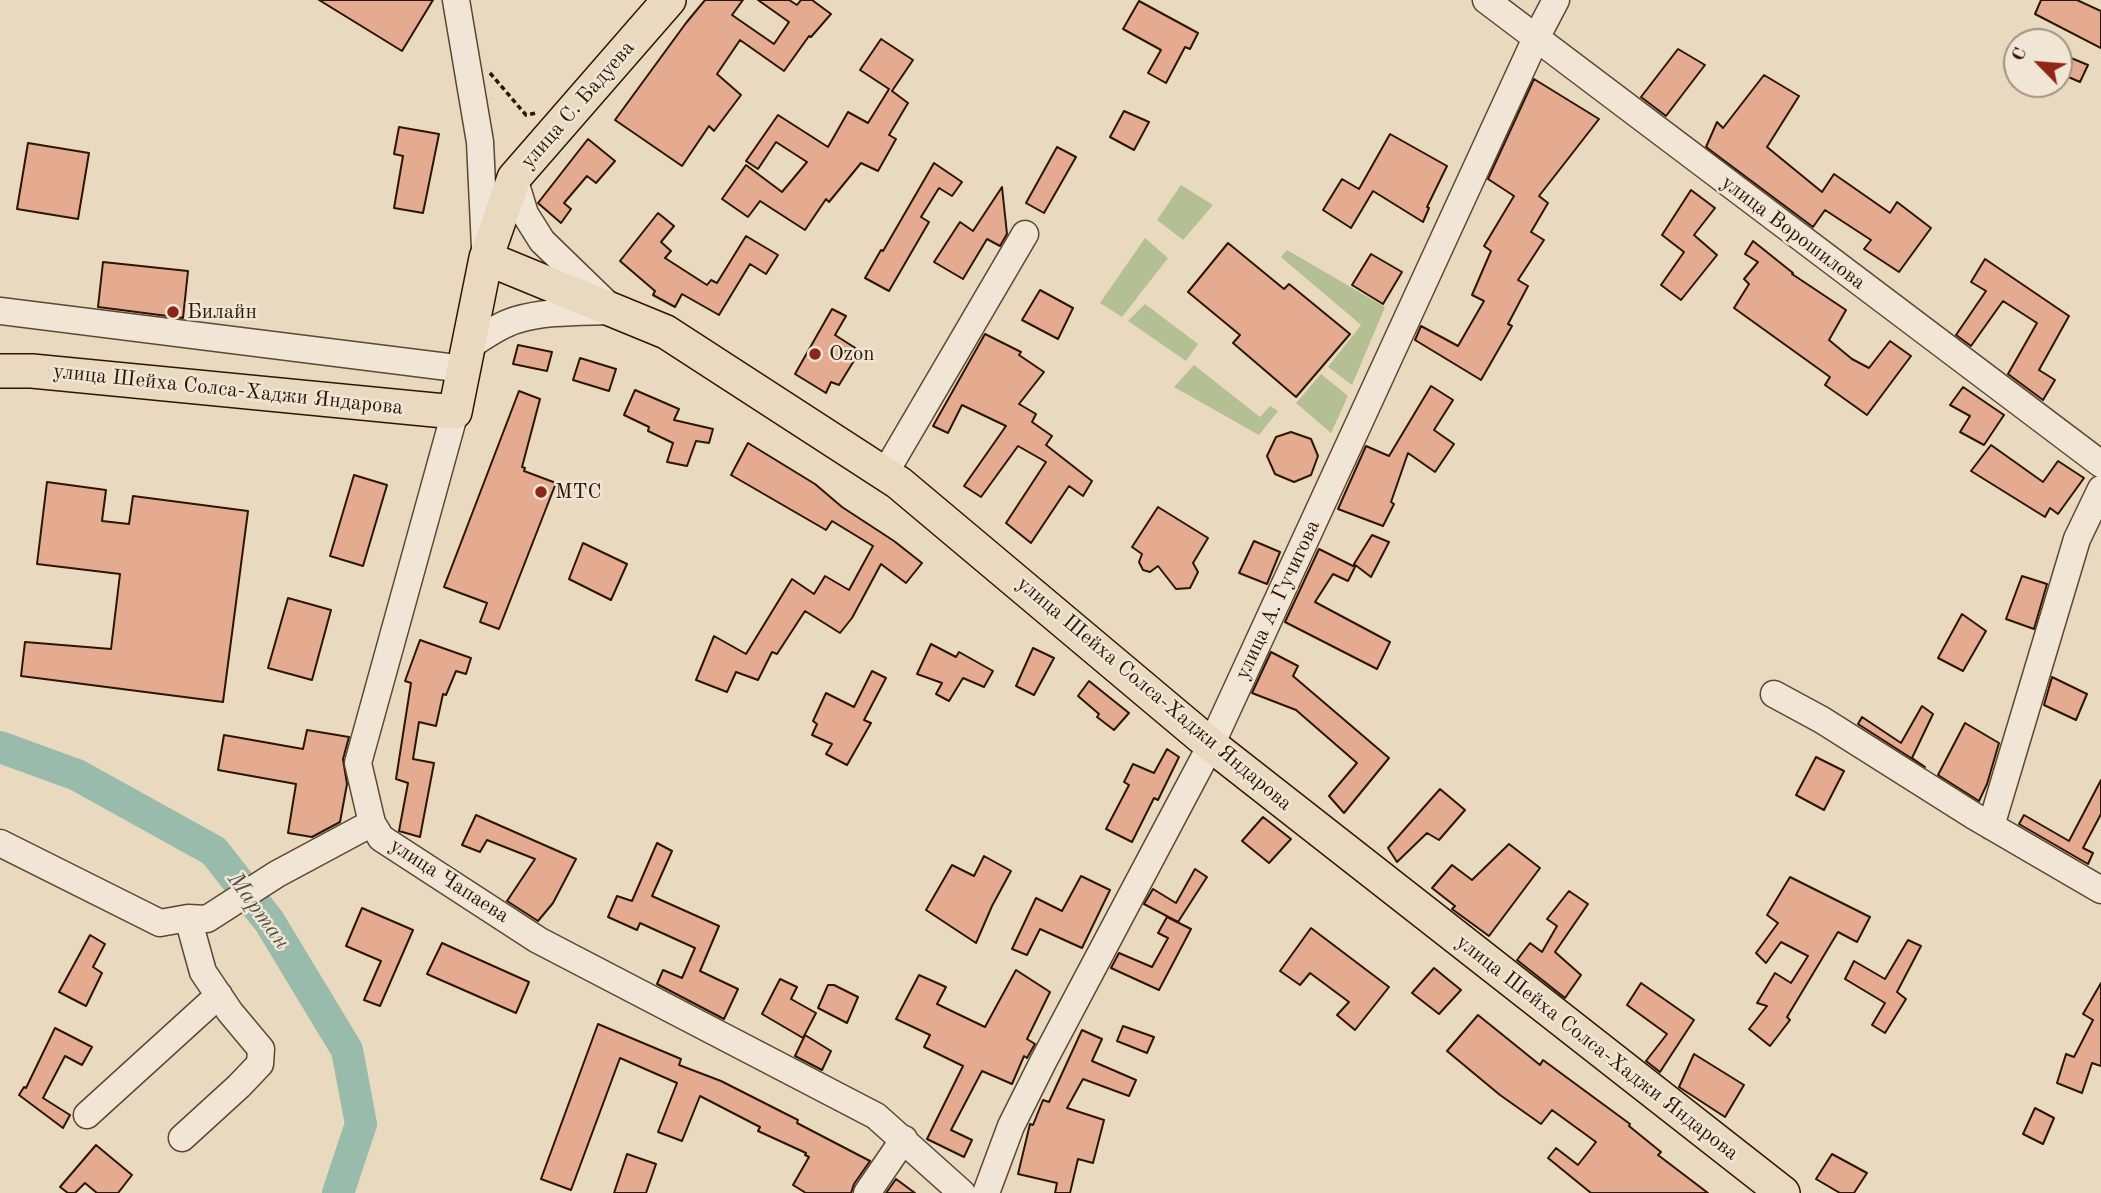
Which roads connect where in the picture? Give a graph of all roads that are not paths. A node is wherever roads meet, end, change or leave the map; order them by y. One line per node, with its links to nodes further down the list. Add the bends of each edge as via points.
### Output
1 (456, 0): 8 (street, via 480,142)
2 (669, 0): 6 (main road, улица С. Бадуева)
3 (1486, 0): 5 (street, улица Ворошилова)
4 (1556, 0): 5 (street, улица А. Гучигова)
5 (1536, 38): 14 (street, улица Ворошилова); 18 (street, улица А. Гучигова)
6 (514, 178): 8 (main road, улица С. Бадуева); 10 (street, via 525,214 542,241)
7 (1025, 234): 15 (street)
8 (486, 258): 10 (main road, улица Шейха Солса-Хаджи Яндарова); 11 (main road, улица С. Бадуева)
9 (0, 311): 11 (street)
10 (615, 311): 11 (street, via 515,320); 15 (main road, улица Шейха Солса-Хаджи Яндарова, via 666,332)
11 (466, 358): 13 (main road, улица С. Бадуева)
12 (0, 370): 13 (main road, улица Шейха Солса-Хаджи Яндарова)
13 (455, 412): 19 (street, улица Чапаева, via 358,763)
14 (2101, 464)
15 (885, 473): 18 (main road, улица Шейха Солса-Хаджи Яндарова)
16 (2101, 489): 20 (street, via 2077,539)
17 (1774, 694): 20 (street)
18 (1211, 745): 30 (street, улица А. Гучигова, via 1038,1072); 31 (main road, улица Шейха Солса-Хаджи Яндарова)
19 (372, 823): 23 (street); 27 (street, улица Чапаева, via 381,838 538,940 876,1116)
20 (1991, 826): 22 (street)
21 (0, 843): 23 (street, via 160,923)
22 (2101, 890)
23 (197, 918): 24 (street, via 203,972)
24 (219, 995): 25 (street); 26 (street, via 261,1049 261,1063)
25 (86, 1115)
26 (182, 1138)
27 (904, 1139): 28 (street); 29 (street, улица Чапаева)
28 (867, 1193)
29 (962, 1193)
30 (986, 1193)
31 (1783, 1193)

